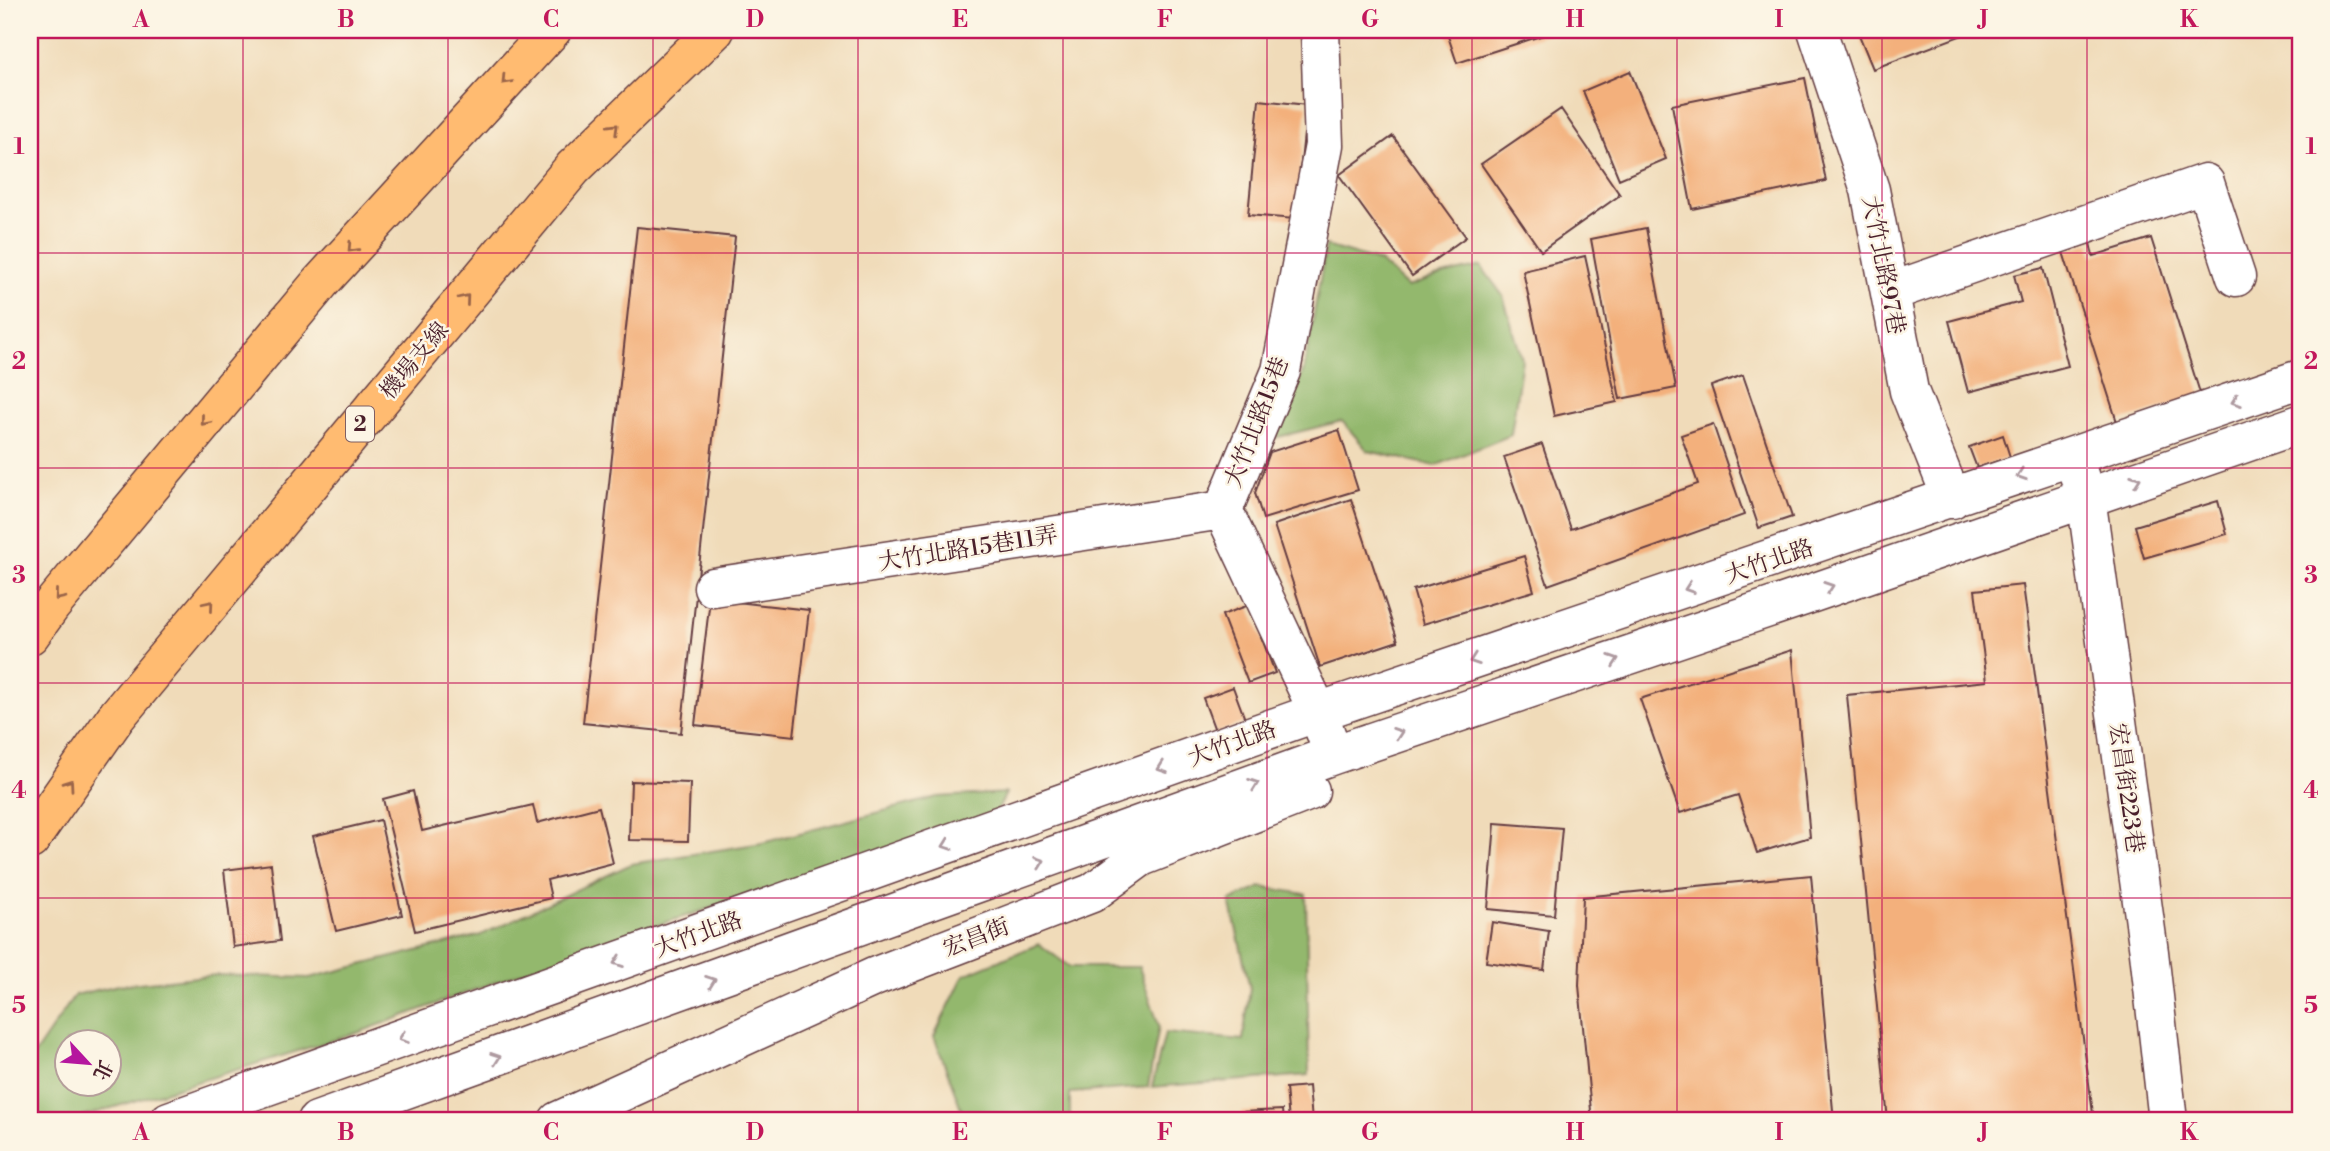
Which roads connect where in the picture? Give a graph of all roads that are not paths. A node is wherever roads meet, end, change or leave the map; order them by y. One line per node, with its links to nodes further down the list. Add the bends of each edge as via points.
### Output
1 (552, 30): 14 (highway, one-way to 14, via 320,283)
2 (715, 30): 17 (highway, 機場支線 / 2, one-way to 2, via 117,717 573,168)
3 (1320, 30): 12 (street, 大竹北路15巷, via 1324,145 1280,371)
4 (1817, 30): 6 (street, 大竹北路97巷, via 1870,190)
5 (2236, 277): 6 (street, via 2205,183)
6 (1890, 292): 11 (street, 大竹北路97巷, via 1909,391)
7 (2300, 379): 9 (street, 大竹北路, one-way to 9)
8 (2300, 424): 10 (street, 大竹北路, one-way to 8)
9 (2073, 458): 10 (street, 宏昌街223巷); 11 (street, 大竹北路, one-way to 11)
10 (2087, 497): 16 (street, 大竹北路, one-way to 10); 21 (street, 宏昌街223巷)
11 (1952, 499): 15 (street, 大竹北路, one-way to 15)
12 (1223, 510): 13 (street, 大竹北路15巷11弄); 15 (street, 大竹北路15巷)
13 (713, 587)
14 (30, 635)
15 (1318, 712): 16 (street); 18 (street, 大竹北路, one-way to 18)
16 (1333, 755): 19 (street, 大竹北路, one-way to 16); 20 (street, 宏昌街, via 1320,787 1141,857 1092,893 874,977)
17 (30, 840)
18 (169, 1121)
19 (317, 1121)
20 (558, 1121)
21 (2168, 1121)

